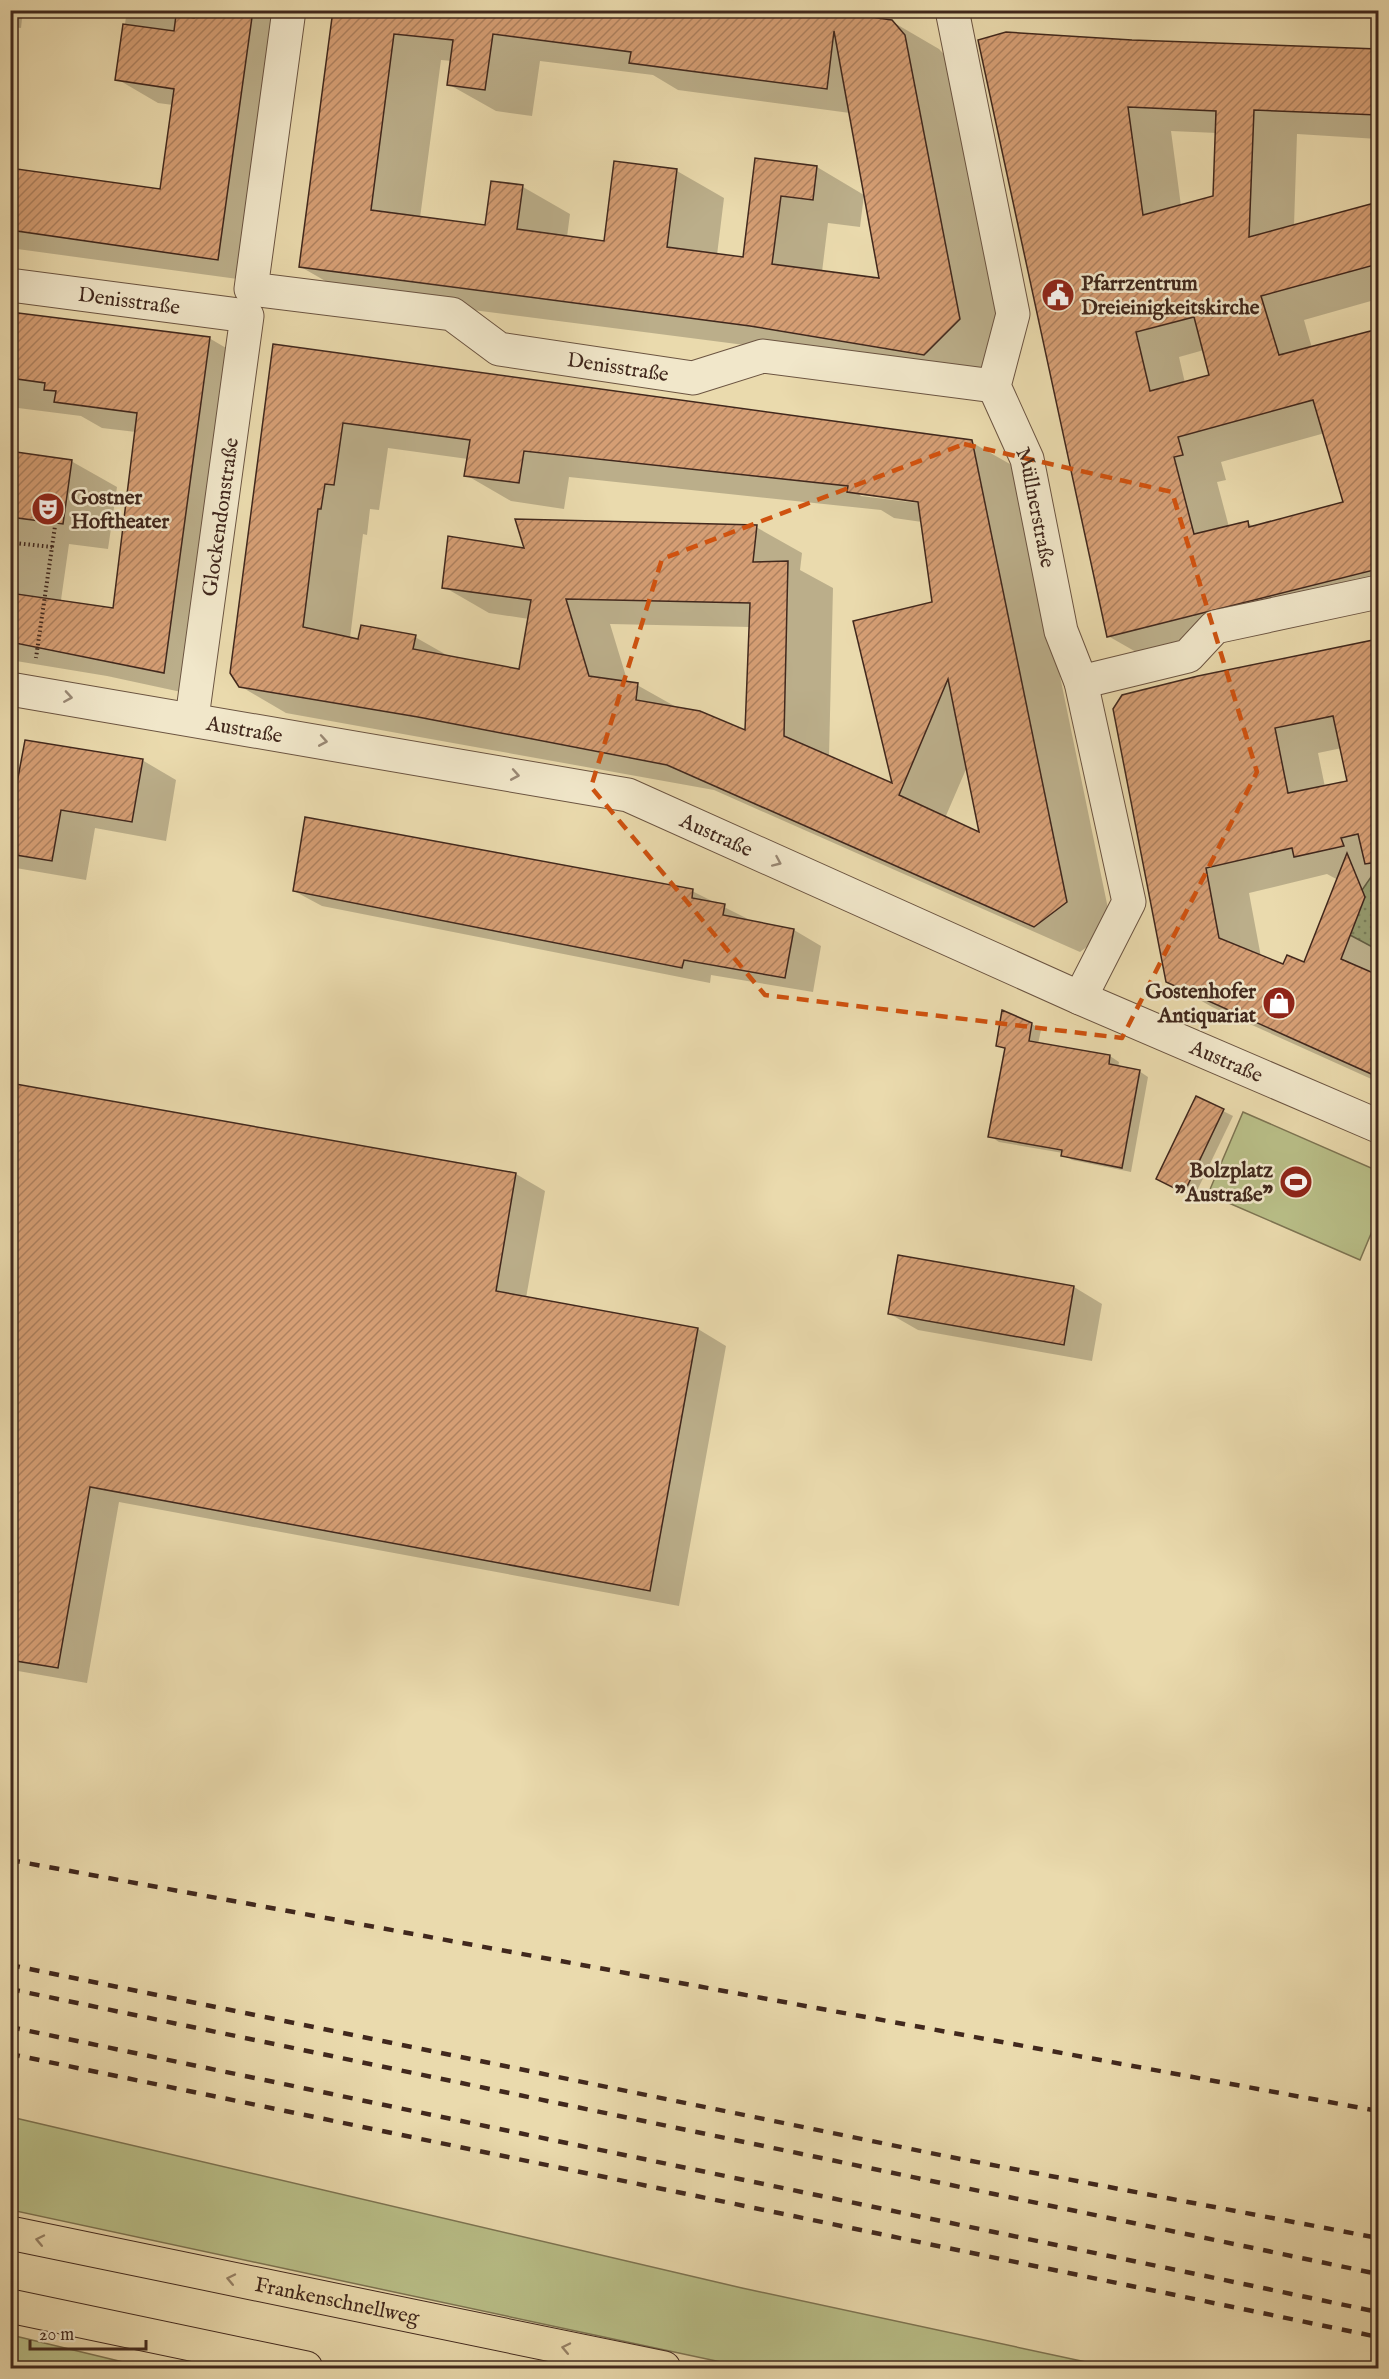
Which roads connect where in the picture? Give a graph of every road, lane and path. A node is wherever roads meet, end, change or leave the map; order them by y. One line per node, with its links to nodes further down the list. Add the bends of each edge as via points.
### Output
1 (289, 10): 4 (street, Glockendonstraße)
2 (952, 10): 5 (street, via 1013,314)
3 (10, 285): 4 (street, Denisstraße)
4 (249, 303): 5 (street, Denisstraße, via 452,314 499,349 693,378 763,356); 12 (street, Glockendonstraße)
5 (994, 386): 10 (street, Müllnerstraße, via 1027,459 1061,631)
6 (55, 526): 8 (path)
7 (15, 543): 8 (path)
8 (52, 547): 11 (path)
9 (1378, 592): 10 (street, via 1215,627 1188,656)
10 (1081, 682): 13 (street, Müllnerstraße, via 1129,902)
11 (21, 690): 12 (street, Austraße, one-way to 12)
12 (192, 718): 13 (street, Austraße, one-way to 13, via 628,795)
13 (1080, 998): 14 (street, Austraße)
14 (1378, 1126)
15 (10, 2233): 18 (highway, Frankenschnellweg, one-way to 15)
16 (10, 2306): 17 (highway)
17 (306, 2368)
18 (664, 2368)

